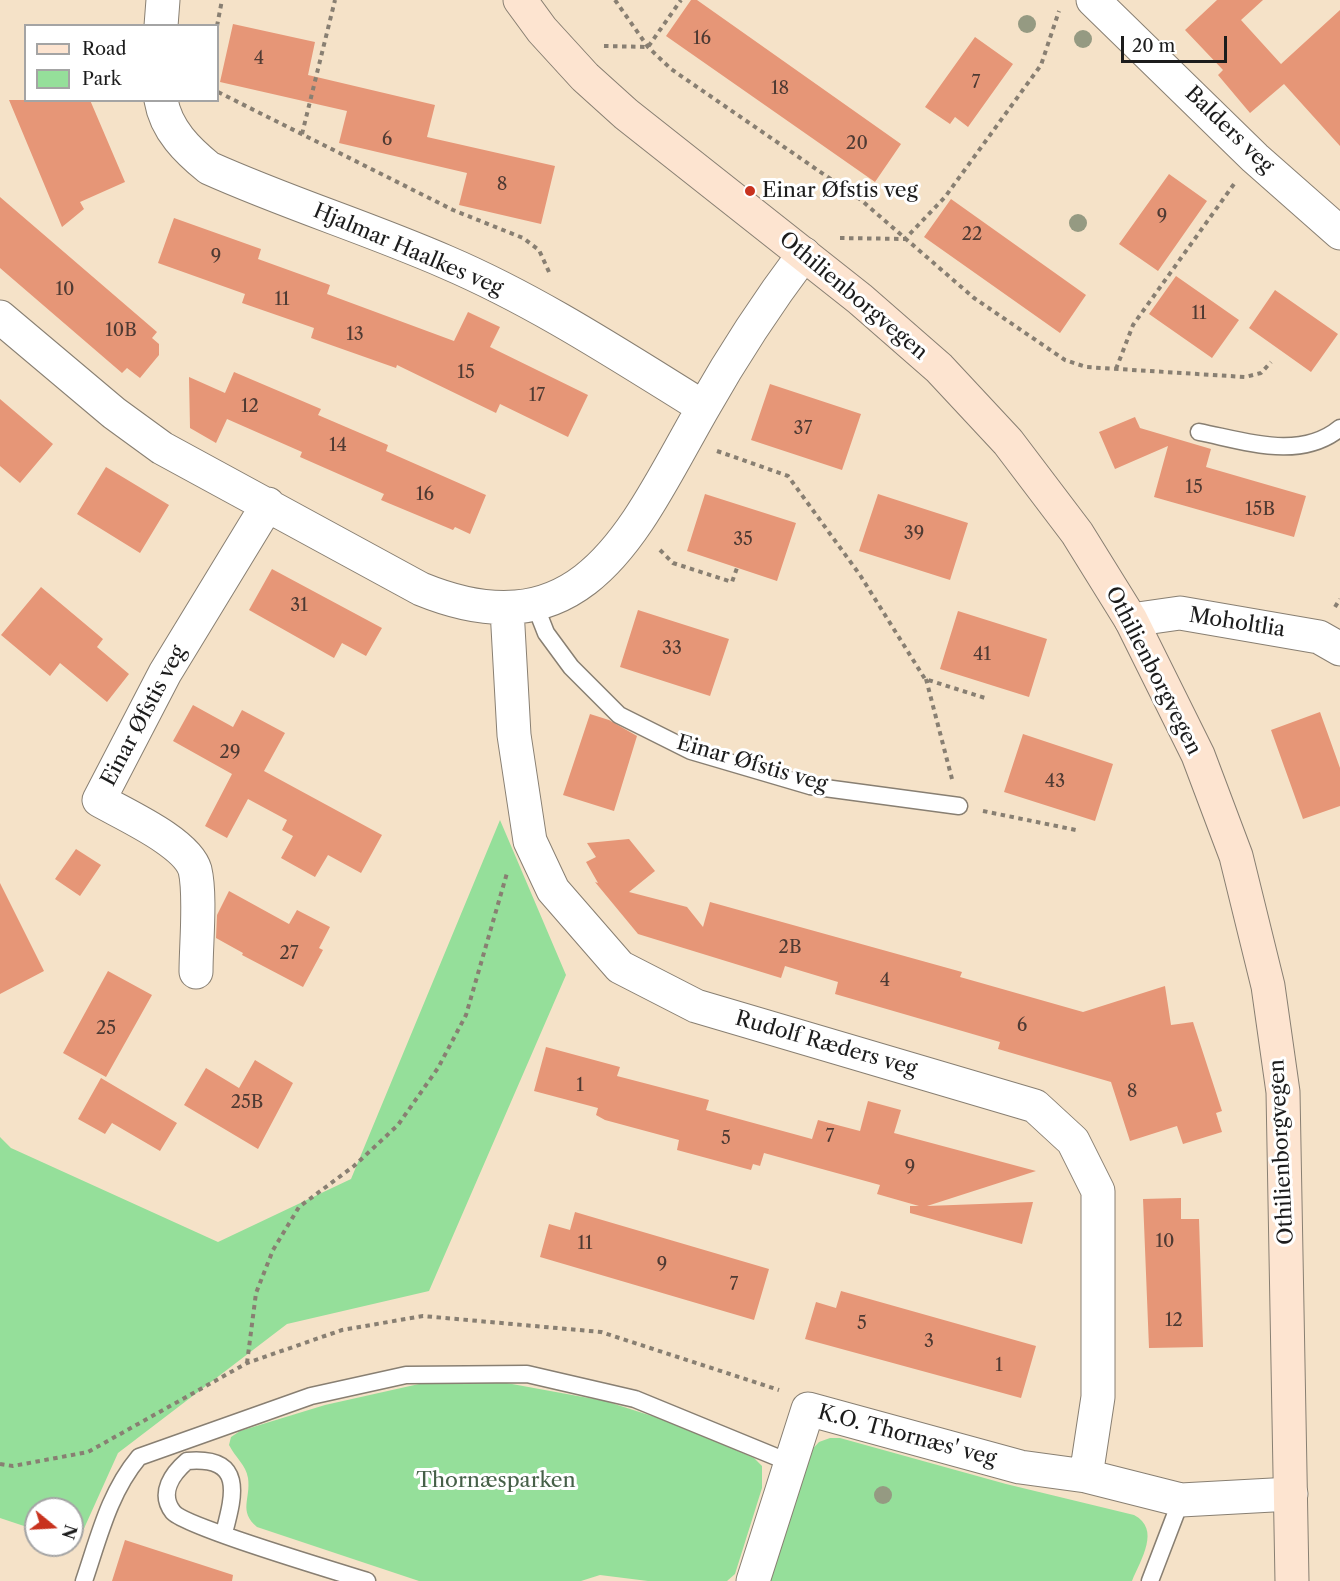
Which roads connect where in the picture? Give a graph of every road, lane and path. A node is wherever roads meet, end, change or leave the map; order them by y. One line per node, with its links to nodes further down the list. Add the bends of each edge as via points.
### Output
1 (164, 0): 9 (street)
2 (222, 0): 10 (path)
3 (335, 0): 15 (path)
4 (520, 0): 20 (street, Othilienborgvegen, via 585,77 626,114)
5 (615, 0): 12 (path)
6 (681, 0): 12 (path)
7 (1093, 0): 16 (street, Balders veg)
8 (1060, 9): 19 (path, via 1041,65 945,197)
9 (161, 24)
10 (217, 24)
11 (599, 45): 12 (path)
12 (648, 47): 19 (path, via 709,98 861,201)
13 (219, 92): 15 (path)
14 (162, 102): 22 (street, Hjalmar Haalkes veg, via 174,132 188,151 209,168 446,262)
15 (302, 134): 22 (path, via 453,210 533,244 558,292)
16 (1256, 158): 17 (street, Balders veg); 24 (path, via 1133,325)
17 (1340, 233)
18 (836, 238): 19 (path)
19 (905, 239): 24 (path, via 974,298 1065,360 1086,367)
20 (804, 254): 25 (street); 33 (street, Othilienborgvegen, via 939,368 1008,442 1077,533)
21 (0, 317): 29 (street, via 162,448)
22 (563, 321): 25 (street, Hjalmar Haalkes veg)
23 (1271, 362): 24 (path, via 1253,377)
24 (1116, 369)
25 (703, 407): 28 (street)
26 (1340, 428): 27 (lane, via 1319,442 1297,447)
27 (1199, 432)
28 (685, 440): 30 (street); 35 (path, via 788,476 860,575)
29 (268, 504): 32 (street, via 421,590 452,602); 40 (street, Einar Øfstis veg, via 165,673 99,800 188,856 195,869)
30 (625, 541): 31 (path, via 657,547 673,563 732,582); 32 (street, via 574,589)
31 (737, 568)
32 (521, 607): 37 (lane, Einar Øfstis veg, via 571,667 619,715 691,751 810,786); 39 (street, Rudolf Ræders veg, via 514,735)
33 (1131, 620): 34 (street, Moholtlia, via 1180,613 1319,637); 44 (street, Othilienborgvegen, via 1198,755 1236,856 1268,986 1283,1092)
34 (1340, 649)
35 (925, 678): 36 (path); 37 (path)
36 (985, 698)
37 (959, 806): 38 (path)
38 (1076, 830)
39 (530, 841): 41 (path, via 507,872 466,1015 438,1068 398,1125 354,1166 298,1207 273,1250 256,1293); 43 (street, Rudolf Ræders veg, via 553,890 620,967 696,1006 1035,1106 1072,1141 1098,1191 1098,1397)
40 (196, 972)
41 (247, 1363)
42 (791, 1463): 43 (street, K.O. Thornæs' veg, via 808,1409 1020,1467); 47 (lane, via 635,1399 538,1376 406,1375 311,1396 139,1457 111,1500); 49 (street, K.O. Thornæs' veg)
43 (1086, 1476): 45 (street, K.O. Thornæs' veg)
44 (1291, 1494): 45 (street, K.O. Thornæs' veg); 51 (street, Othilienborgvegen)
45 (1181, 1500): 50 (lane)
46 (224, 1533): 46 (lane, via 182,1519 168,1504 169,1482 187,1461 210,1461 228,1473 234,1497); 48 (lane)
47 (84, 1581)
48 (367, 1581)
49 (753, 1581)
50 (1150, 1581)
51 (1292, 1581)

